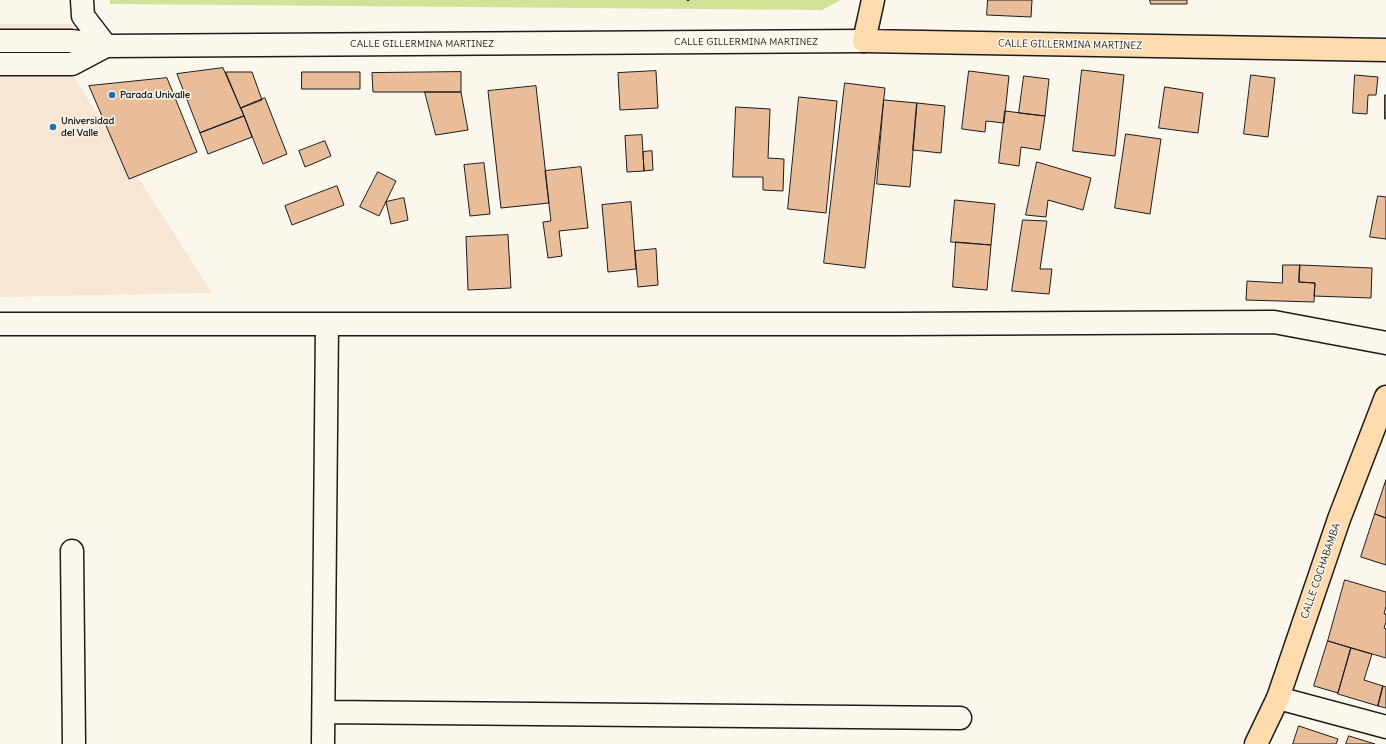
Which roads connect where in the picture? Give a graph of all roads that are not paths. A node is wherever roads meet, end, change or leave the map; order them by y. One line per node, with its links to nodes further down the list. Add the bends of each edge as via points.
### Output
1 (82, 0): 5 (street, via 83,16)
2 (873, 0): 4 (main road)
3 (0, 41): 5 (street, CALLE GILLERMINA MARTINEZ, via 72,40)
4 (864, 41): 5 (street, CALLE GILLERMINA MARTINEZ); 6 (main road, CALLE GILLERMINA MARTINEZ)
5 (106, 46): 7 (street, CALLE GILLERMINA MARTINEZ, via 72,64)
6 (1386, 50)
7 (0, 64)
8 (0, 324): 9 (street)
9 (326, 324): 10 (street, via 1274,322); 14 (street)
10 (1386, 343)
11 (1386, 397): 13 (main road, CALLE COCHABAMBA, via 1339,519)
12 (72, 551): 17 (street)
13 (1278, 698): 16 (street); 19 (main road, CALLE COCHABAMBA)
14 (324, 712): 15 (street); 18 (street)
15 (960, 718)
16 (1386, 727)
17 (74, 744)
18 (323, 744)
19 (1256, 744)

